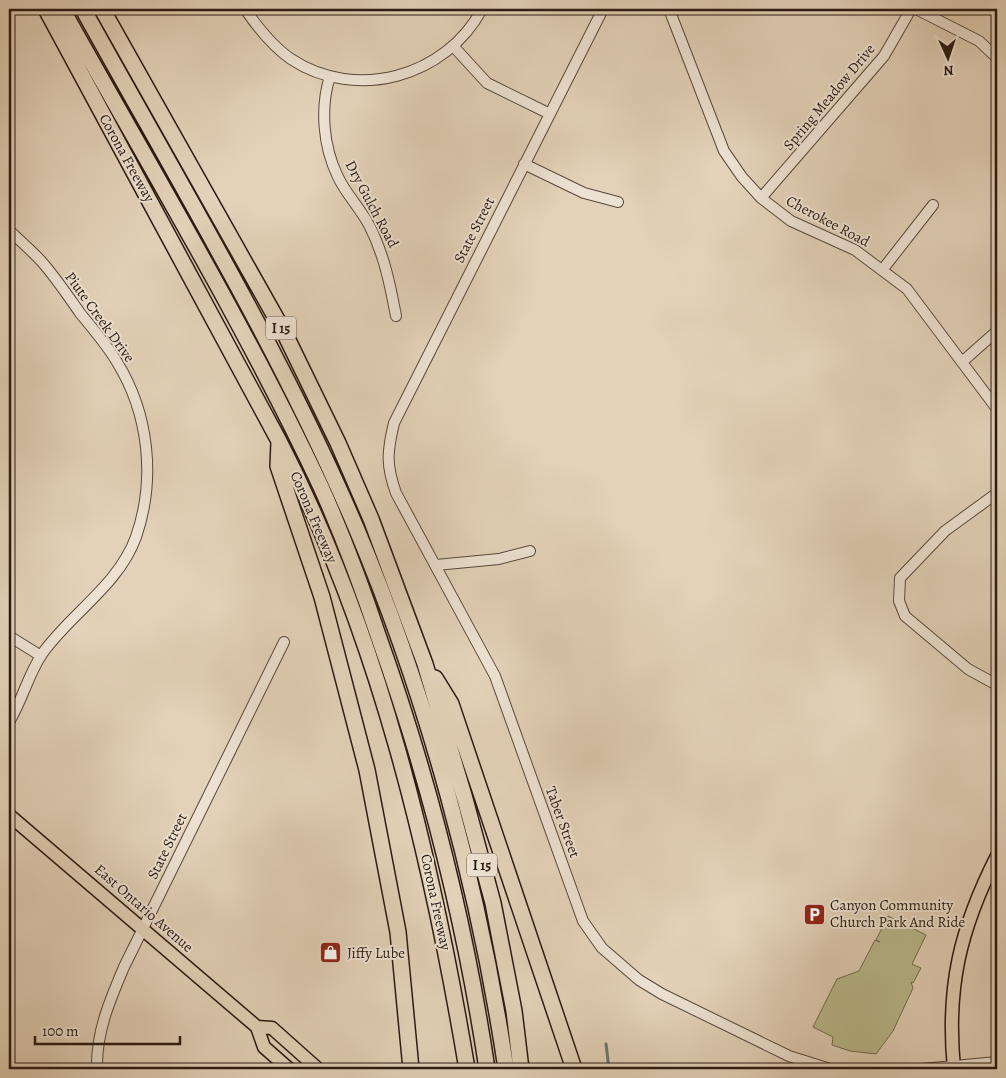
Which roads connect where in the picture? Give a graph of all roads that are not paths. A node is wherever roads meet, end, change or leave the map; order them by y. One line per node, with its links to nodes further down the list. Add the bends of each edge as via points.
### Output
1 (83, 9): 47 (highway, via 246,300 357,531 405,659 448,797 480,926)
2 (102, 9): 32 (highway, I 15, via 306,376 371,519)
3 (245, 9): 12 (street, via 262,34 290,58)
4 (482, 9): 10 (street)
5 (603, 9): 13 (street, State Street)
6 (669, 9): 15 (street, Cherokee Road, via 724,151)
7 (910, 9): 15 (street, Spring Meadow Drive, via 884,56)
8 (916, 9): 11 (street, via 979,41)
9 (50, 10): 24 (highway, Corona Freeway); 46 (highway, via 267,378 322,489 398,690 448,865 466,943)
10 (454, 48): 12 (street, via 410,71 382,79 357,81); 13 (street, via 487,83)
11 (997, 58)
12 (330, 76): 20 (street, Dry Gulch Road, via 324,119 328,149 338,177 368,225 386,263)
13 (550, 114): 14 (street, State Street)
14 (524, 164): 16 (street, via 584,193); 25 (street, State Street, via 394,423 387,449)
15 (760, 198): 19 (street, Cherokee Road, via 791,221 855,250)
16 (618, 202)
17 (933, 205): 19 (street)
18 (9, 230): 31 (street, Piute Creek Drive, via 42,262 117,361 144,426 147,463 145,499 136,537 122,564 100,593 59,633)
19 (883, 269): 22 (street, Cherokee Road, via 907,289)
20 (396, 316)
21 (997, 331): 22 (street)
22 (962, 362): 23 (street, Cherokee Road)
23 (997, 409)
24 (279, 441): 44 (highway, via 278,466 322,597 367,770 398,932); 45 (highway, Corona Freeway, via 341,581 412,800 446,952)
25 (388, 469): 28 (street, Taber Street, via 396,493)
26 (997, 493): 33 (street, via 944,531 900,578 898,601 905,616 968,670)
27 (530, 551): 28 (street, via 499,559)
28 (436, 565): 50 (street, Taber Street, via 495,676 583,921 602,948 639,980 662,994 789,1056)
29 (9, 636): 31 (street)
30 (284, 642): 37 (street, State Street)
31 (41, 656): 34 (street, Piute Creek Drive)
32 (426, 664): 48 (highway, I 15, via 493,903 514,1011); 49 (highway, via 452,704)
33 (997, 685)
34 (9, 722)
35 (9, 815): 37 (main road, East Ontario Avenue)
36 (997, 856): 40 (main road, via 966,924 956,968 951,1018)
37 (143, 929): 38 (main road, East Ontario Avenue); 41 (street, State Street, via 104,1015)
38 (257, 1027): 42 (main road, East Ontario Avenue, via 264,1047); 43 (main road, East Ontario Avenue, via 272,1028)
39 (997, 1062): 40 (street)
40 (954, 1068): 51 (street)
41 (97, 1069)
42 (289, 1069)
43 (318, 1069)
44 (411, 1069)
45 (466, 1069)
46 (487, 1069)
47 (506, 1069)
48 (521, 1069)
49 (574, 1069)
50 (830, 1069)
51 (922, 1069)

